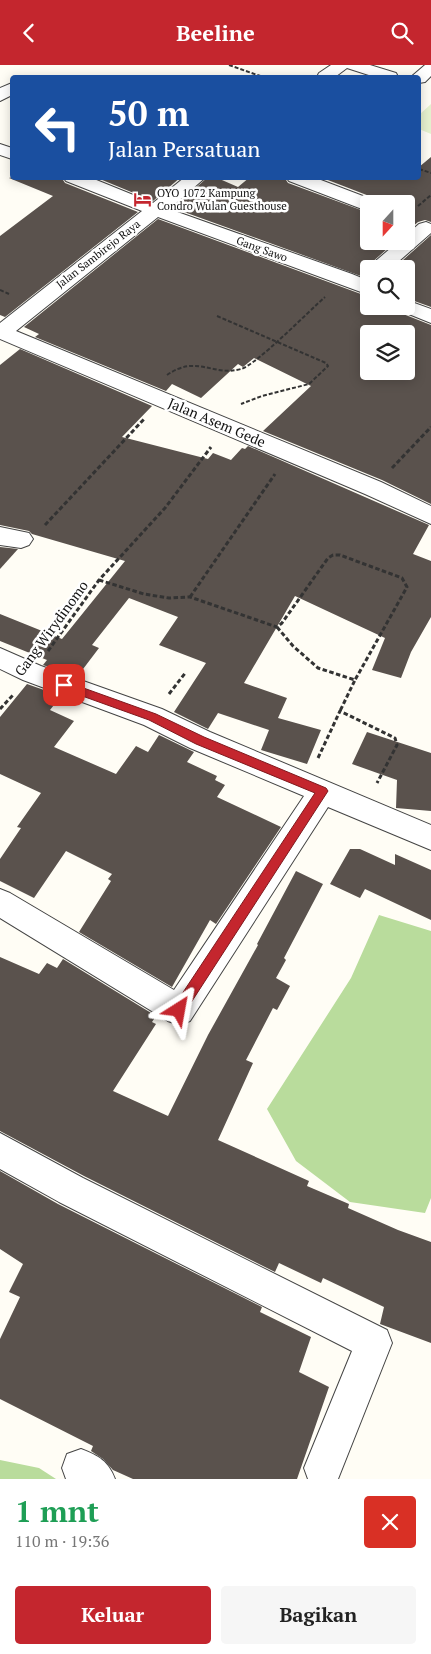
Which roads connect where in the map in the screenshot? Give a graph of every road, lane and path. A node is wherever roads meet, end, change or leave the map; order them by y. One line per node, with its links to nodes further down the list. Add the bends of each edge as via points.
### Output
1 (229, 65): 5 (path)
2 (353, 65): 7 (street)
3 (431, 68): 8 (street)
4 (333, 71): 6 (street)
5 (257, 75)
6 (347, 75)
7 (384, 75)
8 (421, 76)
9 (80, 180): 13 (street, Gang Sawo)
10 (193, 180): 13 (street, Jalan Sambirejo Raya)
11 (302, 180): 12 (street)
12 (360, 202)
13 (155, 210): 17 (street, Gang Sawo); 22 (street, Jalan Sambirejo Raya)
14 (415, 223): 15 (street)
15 (429, 229): 16 (street)
16 (389, 260)
17 (360, 282)
18 (360, 283): 23 (path)
19 (415, 310): 21 (street)
20 (217, 316): 23 (path)
21 (431, 317)
22 (1, 332): 24 (street, Jalan Asem Gede)
23 (277, 341): 24 (path, via 240,371 182,366); 26 (path, via 328,366 309,384 262,396)
24 (140, 389): 25 (street, Jalan Asem Gede)
25 (163, 399): 26 (street, Jalan Asem Gede); 32 (path)
26 (204, 417): 27 (street, Jalan Asem Gede)
27 (227, 426): 29 (street, Jalan Asem Gede); 33 (path, Gang Wirydinomo, via 165,508)
28 (431, 427): 30 (path)
29 (289, 453): 30 (street, Jalan Asem Gede); 34 (path)
30 (373, 488): 31 (street, Jalan Asem Gede)
31 (431, 517)
32 (21, 535)
33 (99, 580): 34 (path, via 144,594); 37 (path, Gang Wirydinomo)
34 (190, 597): 35 (path)
35 (277, 627): 38 (path, via 318,667); 38 (path, via 333,555 402,578 407,587)
36 (0, 659): 37 (street)
37 (32, 673): 39 (path, Gang Wirydinomo); 41 (street, via 152,717)
38 (355, 680): 40 (path)
39 (0, 709)
40 (340, 711): 41 (path); 42 (path, via 397,741)
41 (314, 788): 42 (street); 44 (street, via 179,1010)
42 (364, 808): 43 (street)
43 (431, 838)
44 (0, 902)
45 (0, 1150): 46 (street, via 71,1190 374,1343)
46 (323, 1468)

